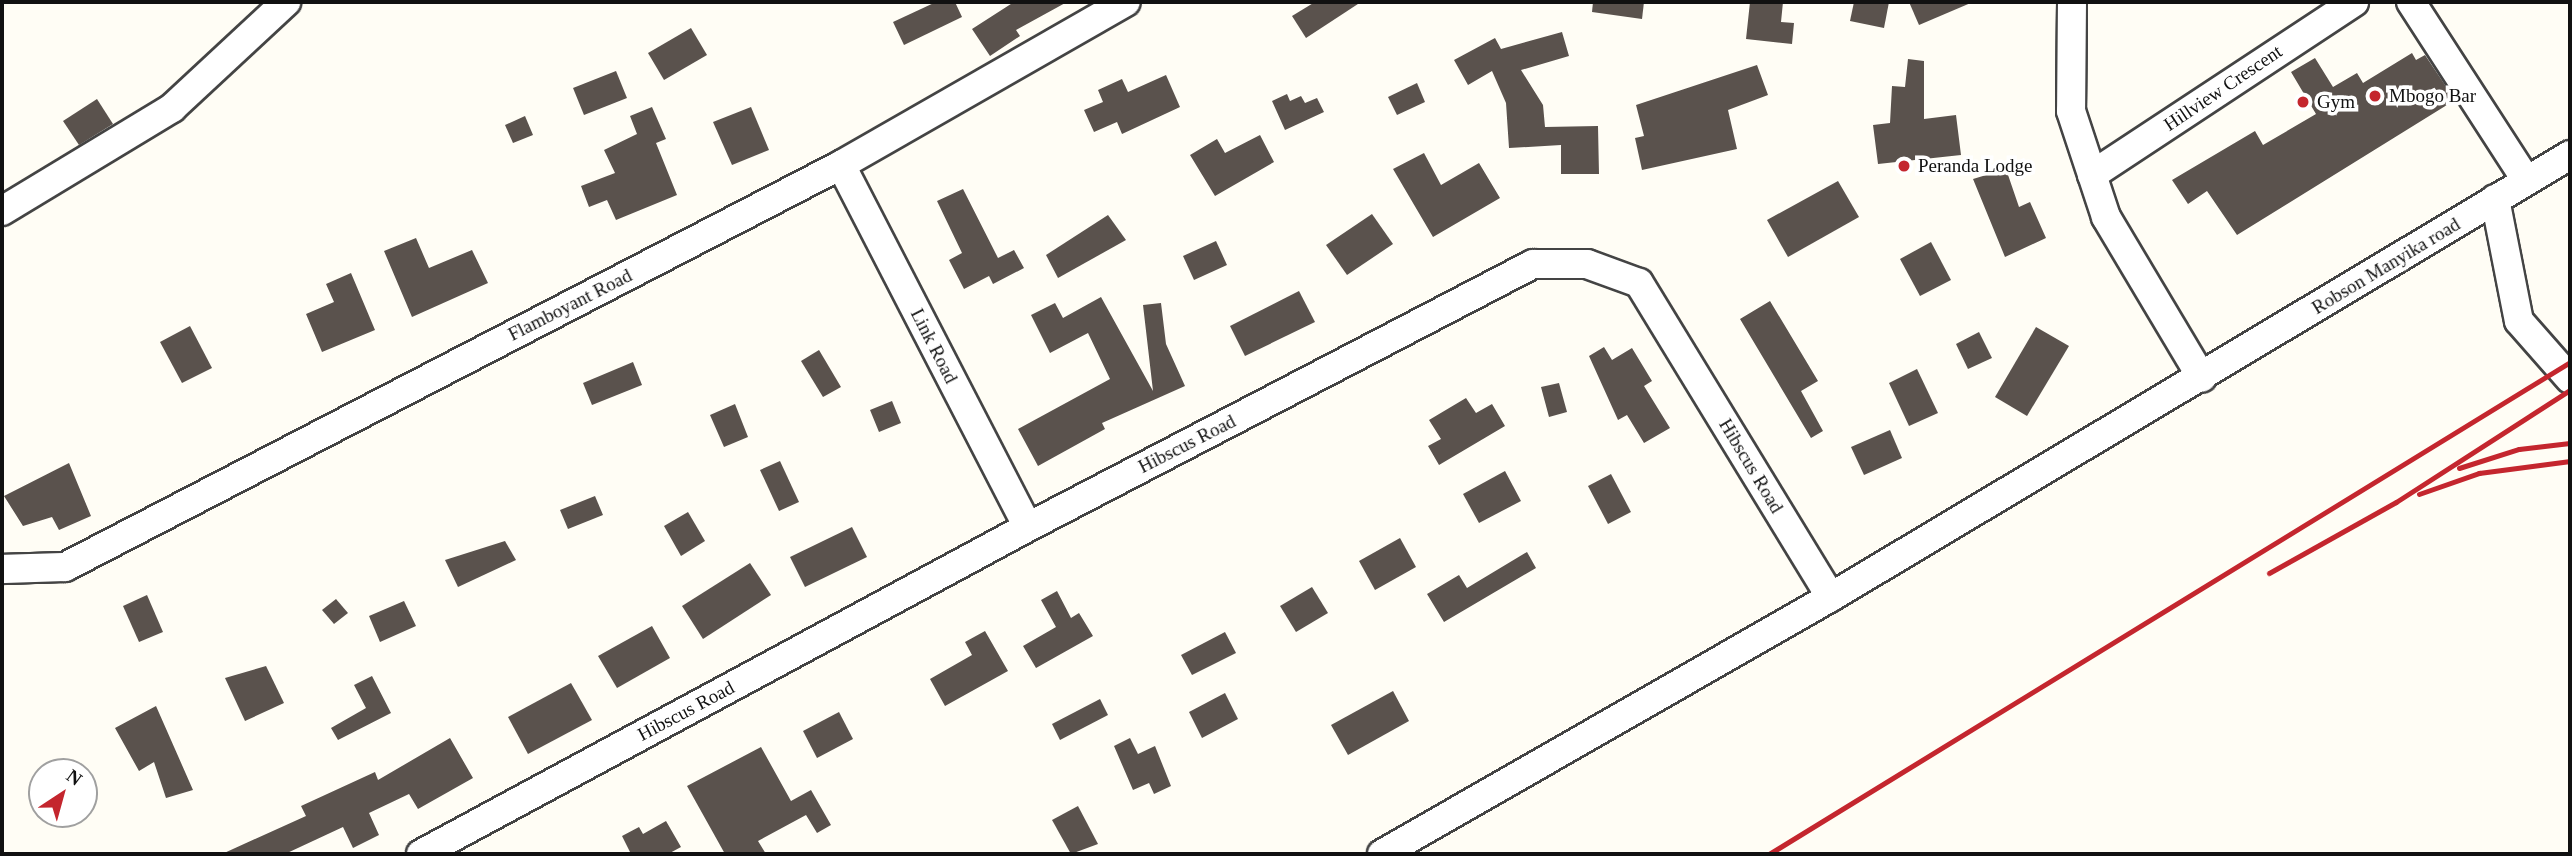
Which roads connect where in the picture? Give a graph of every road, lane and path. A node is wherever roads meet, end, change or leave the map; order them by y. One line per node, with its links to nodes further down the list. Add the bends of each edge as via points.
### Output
1 (286, 2): 11 (street, via 172,108)
2 (1125, 2): 7 (street, Flamboyant Road)
3 (2072, 2): 8 (street, via 2071,111)
4 (2354, 2): 8 (street, Hillview Crescent)
5 (2411, 2): 9 (street)
6 (2570, 155): 9 (street, Robson Manyika road)
7 (841, 164): 14 (street, Link Road); 15 (street, Flamboyant Road, via 65,567)
8 (2092, 175): 12 (street, via 2106,217)
9 (2526, 180): 10 (street, Robson Manyika road)
10 (2495, 199): 12 (street, Robson Manyika road); 13 (street, via 2519,321)
11 (2, 211)
12 (2202, 378): 16 (street, Robson Manyika road)
13 (2570, 379)
14 (1028, 527): 16 (street, Hibscus Road, via 1532,264 1587,264 1639,283); 17 (street, Hibscus Road)
15 (2, 569)
16 (1831, 597): 18 (street, Robson Manyika road)
17 (421, 854)
18 (1381, 854)

